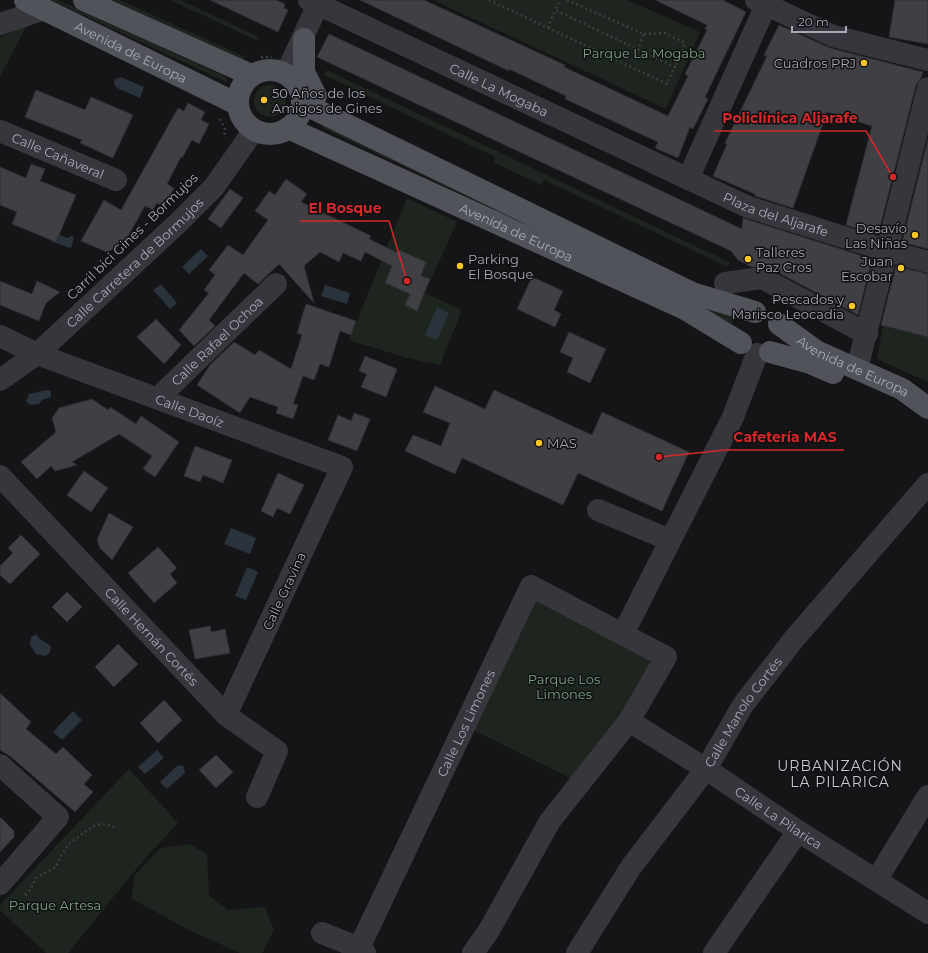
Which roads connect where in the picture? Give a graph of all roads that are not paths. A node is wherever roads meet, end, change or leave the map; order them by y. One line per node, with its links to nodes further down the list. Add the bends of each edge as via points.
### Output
1 (84, 0): 9 (main road, Avenida de Europa)
2 (316, 1): 6 (street); 17 (street, Calle La Mogaba)
3 (761, 2): 7 (street, via 833,36); 17 (street)
4 (34, 5): 5 (street); 12 (main road, Avenida de Europa)
5 (0, 24)
6 (304, 39): 8 (street); 13 (main road, via 304,72 316,97)
7 (928, 60)
8 (286, 74): 9 (main road, via 269,69); 11 (main road, via 298,86)
9 (251, 75): 12 (main road, via 240,87)
10 (928, 88): 19 (street)
11 (302, 102): 13 (main road, Avenida de Europa); 14 (main road, via 296,121)
12 (237, 104): 15 (main road, via 245,123)
13 (342, 122): 23 (main road, Avenida de Europa, via 692,293)
14 (288, 128): 15 (main road, via 271,134); 27 (main road, Avenida de Europa, via 678,306)
15 (254, 130): 28 (street, Calle Carretera de Bormujos, via 214,187)
16 (0, 131): 18 (street, Calle Cañaveral)
17 (688, 179): 19 (street, Plaza del Aljarafe, via 748,207)
18 (116, 180)
19 (888, 252): 20 (street, Plaza del Aljarafe); 25 (street)
20 (928, 262)
21 (725, 283): 25 (street, via 762,278)
22 (276, 284): 31 (street, Calle Rafael Ochoa)
23 (755, 312): 24 (main road, via 768,313); 27 (main road, via 749,314 740,324 739,336)
24 (779, 324): 27 (main road, via 779,342); 29 (main road, Avenida de Europa, via 816,350)
25 (867, 334): 29 (street)
26 (0, 336): 28 (street, Calle Daoíz)
27 (756, 349): 33 (main road, Avenida de Europa, via 810,363); 38 (street, via 733,417)
28 (37, 354): 30 (street, Calle Carretera de Bormujos); 31 (street, Calle Daoíz)
29 (858, 369): 32 (main road, Avenida de Europa, via 902,389)
30 (0, 380)
31 (158, 398): 34 (street, Calle Daoíz)
32 (928, 408)
33 (928, 414)
34 (342, 467): 40 (street, Calle Gravina)
35 (0, 476): 40 (street, Calle Hernán Cortés)
36 (928, 484): 43 (street, Calle Manolo Cortés, via 794,638 743,705)
37 (598, 510): 38 (street)
38 (670, 540): 39 (street)
39 (623, 634): 41 (street, Calle Los Limones, via 666,657); 51 (street, Calle Los Limones, via 531,586)
40 (226, 715): 45 (street, Calle Hernán Cortés, via 277,751)
41 (629, 721): 43 (street, Calle La Pilarica); 53 (street, Calle Los Limones, via 550,821 488,932)
42 (0, 765): 48 (street, via 58,817)
43 (706, 769): 46 (street, Calle La Pilarica); 54 (street, Calle Manolo Cortés, via 631,867)
44 (928, 796): 47 (street)
45 (257, 797)
46 (798, 831): 47 (street, Calle La Pilarica); 52 (street)
47 (877, 879): 49 (street, Calle La Pilarica)
48 (0, 884)
49 (928, 913)
50 (322, 933): 51 (street)
51 (362, 951)
52 (716, 952)
53 (473, 953)
54 (577, 953)

